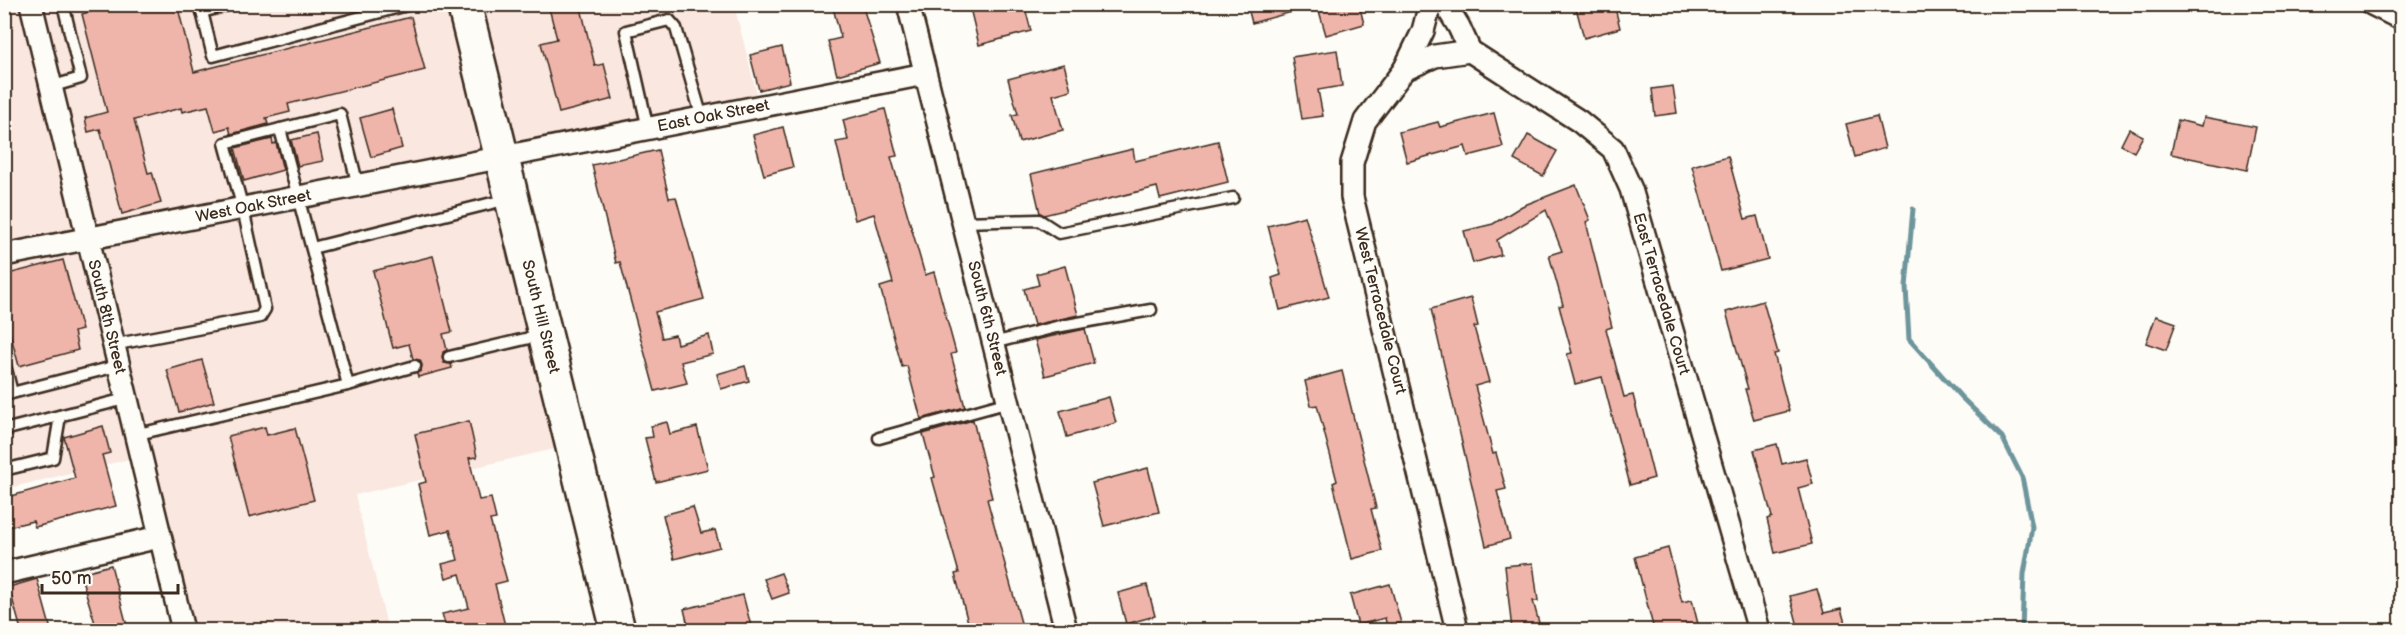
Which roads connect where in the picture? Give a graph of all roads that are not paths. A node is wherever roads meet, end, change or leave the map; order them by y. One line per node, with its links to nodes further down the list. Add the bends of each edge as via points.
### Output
1 (63, 4): 15 (lane, via 81,78)
2 (231, 4): 10 (lane)
3 (411, 4): 10 (lane, via 213,56)
4 (464, 4): 19 (main road, South Hill Street)
5 (908, 4): 14 (street, South 6th Street)
6 (1430, 4): 13 (street, via 1423,31)
7 (1445, 4): 12 (street)
8 (2372, 4): 11 (street)
9 (32, 5): 15 (street, South 8th Street)
10 (201, 8)
11 (2402, 20)
12 (1470, 51): 13 (street, West Terracedale Court, via 1435,57); 52 (street, East Terracedale Court, via 1579,121 1613,149 1631,189)
13 (1404, 70): 51 (street, West Terracedale Court, via 1365,121 1352,163 1353,197)
14 (925, 74): 16 (street, East Oak Street); 25 (street, South 6th Street)
15 (50, 87): 26 (street, South 8th Street)
16 (702, 118): 18 (street, East Oak Street); 18 (lane, via 676,27 669,20 626,31)
17 (280, 129): 20 (lane, via 340,114); 21 (lane); 24 (lane, via 225,143)
18 (648, 129): 19 (street, East Oak Street)
19 (501, 158): 20 (street, West Oak Street); 22 (main road, South Hill Street)
20 (358, 186): 21 (street, West Oak Street)
21 (299, 198): 24 (street, West Oak Street); 27 (lane)
22 (511, 198): 27 (lane); 30 (main road, South Hill Street)
23 (1233, 198): 25 (lane, via 1059,233 1039,220)
24 (243, 209): 26 (street, West Oak Street); 32 (lane, via 263,314)
25 (963, 222): 31 (street, South 6th Street)
26 (86, 239): 28 (street, West Oak Street); 32 (street, South 8th Street)
27 (312, 248): 37 (lane)
28 (4, 255)
29 (1151, 310): 31 (lane)
30 (545, 335): 33 (lane); 49 (main road, South Hill Street)
31 (993, 343): 40 (street, South 6th Street)
32 (112, 345): 35 (street, South 8th Street)
33 (449, 357)
34 (4, 361): 38 (lane)
35 (117, 366): 38 (lane); 39 (street, South 8th Street)
36 (415, 366): 37 (lane)
37 (348, 385): 43 (lane)
38 (8, 394)
39 (125, 399): 41 (lane); 43 (street, South 8th Street)
40 (1009, 402): 44 (lane); 50 (street, South 6th Street)
41 (60, 416): 42 (lane); 45 (lane, via 52,458)
42 (4, 429)
43 (134, 435): 46 (street, South 8th Street)
44 (879, 438)
45 (4, 470)
46 (159, 537): 47 (street); 48 (street, South 8th Street)
47 (4, 573)
48 (183, 630)
49 (618, 630)
50 (1066, 630)
51 (1457, 630)
52 (1759, 630)

